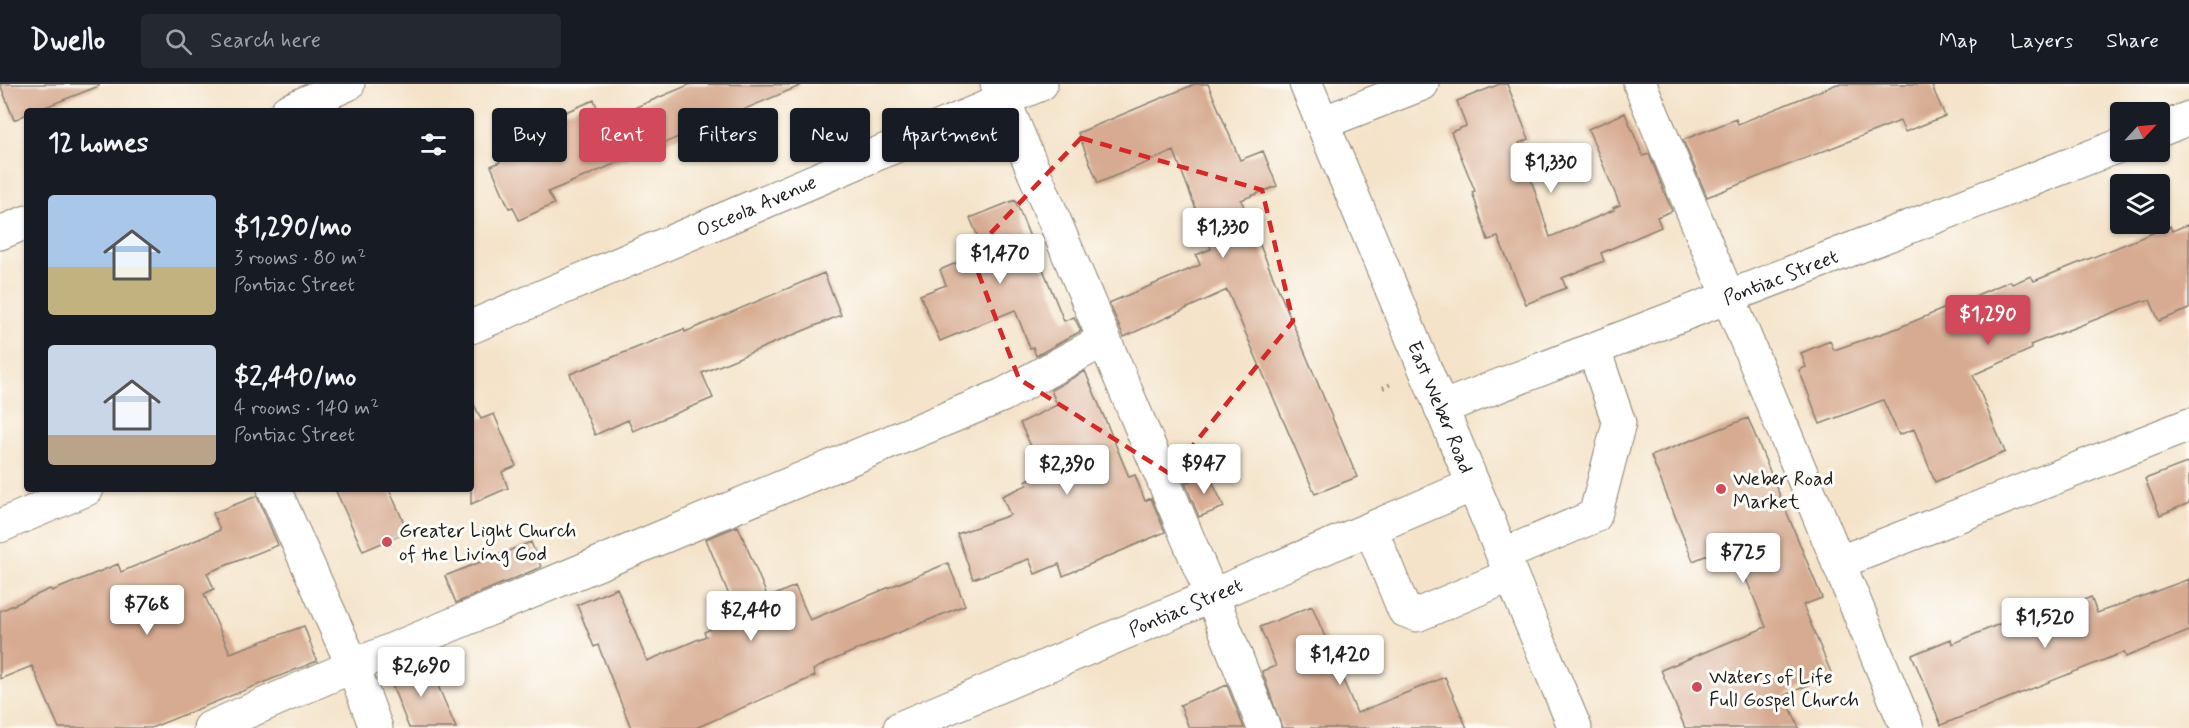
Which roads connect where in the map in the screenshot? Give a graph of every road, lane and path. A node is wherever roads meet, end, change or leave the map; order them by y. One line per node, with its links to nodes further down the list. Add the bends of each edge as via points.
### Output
1 (348, 84): 7 (street)
2 (1041, 84): 6 (street, Osceola Avenue)
3 (1306, 84): 9 (street, East Weber Road)
4 (1422, 84): 9 (street)
5 (1640, 84): 14 (street)
6 (1000, 92): 15 (street, Osceola Avenue); 16 (street)
7 (294, 108)
8 (2189, 118): 10 (street)
9 (1322, 123): 18 (street, East Weber Road)
10 (2170, 126)
11 (2110, 149): 14 (street, Pontiac Street)
12 (24, 223): 13 (street)
13 (0, 233)
14 (1727, 298): 17 (street, Pontiac Street); 25 (street)
15 (474, 326)
16 (1104, 340): 27 (street); 28 (street, via 1004,395)
17 (1594, 350): 18 (street, Pontiac Street); 26 (street, via 1619,423 1595,516)
18 (1441, 408): 20 (street, East Weber Road)
19 (2189, 425): 25 (street)
20 (1473, 485): 24 (street, Pontiac Street); 26 (street, East Weber Road)
21 (80, 492): 23 (street)
22 (275, 492): 28 (street)
23 (0, 526)
24 (1371, 529): 26 (street, via 1409,614 1417,615); 27 (street, Pontiac Street)
25 (1838, 563): 34 (street)
26 (1507, 565): 33 (street, East Weber Road)
27 (1212, 596): 31 (street, Pontiac Street); 32 (street)
28 (353, 666): 29 (street); 30 (street)
29 (210, 728)
30 (376, 728)
31 (900, 728)
32 (1264, 728)
33 (1575, 728)
34 (1907, 728)

